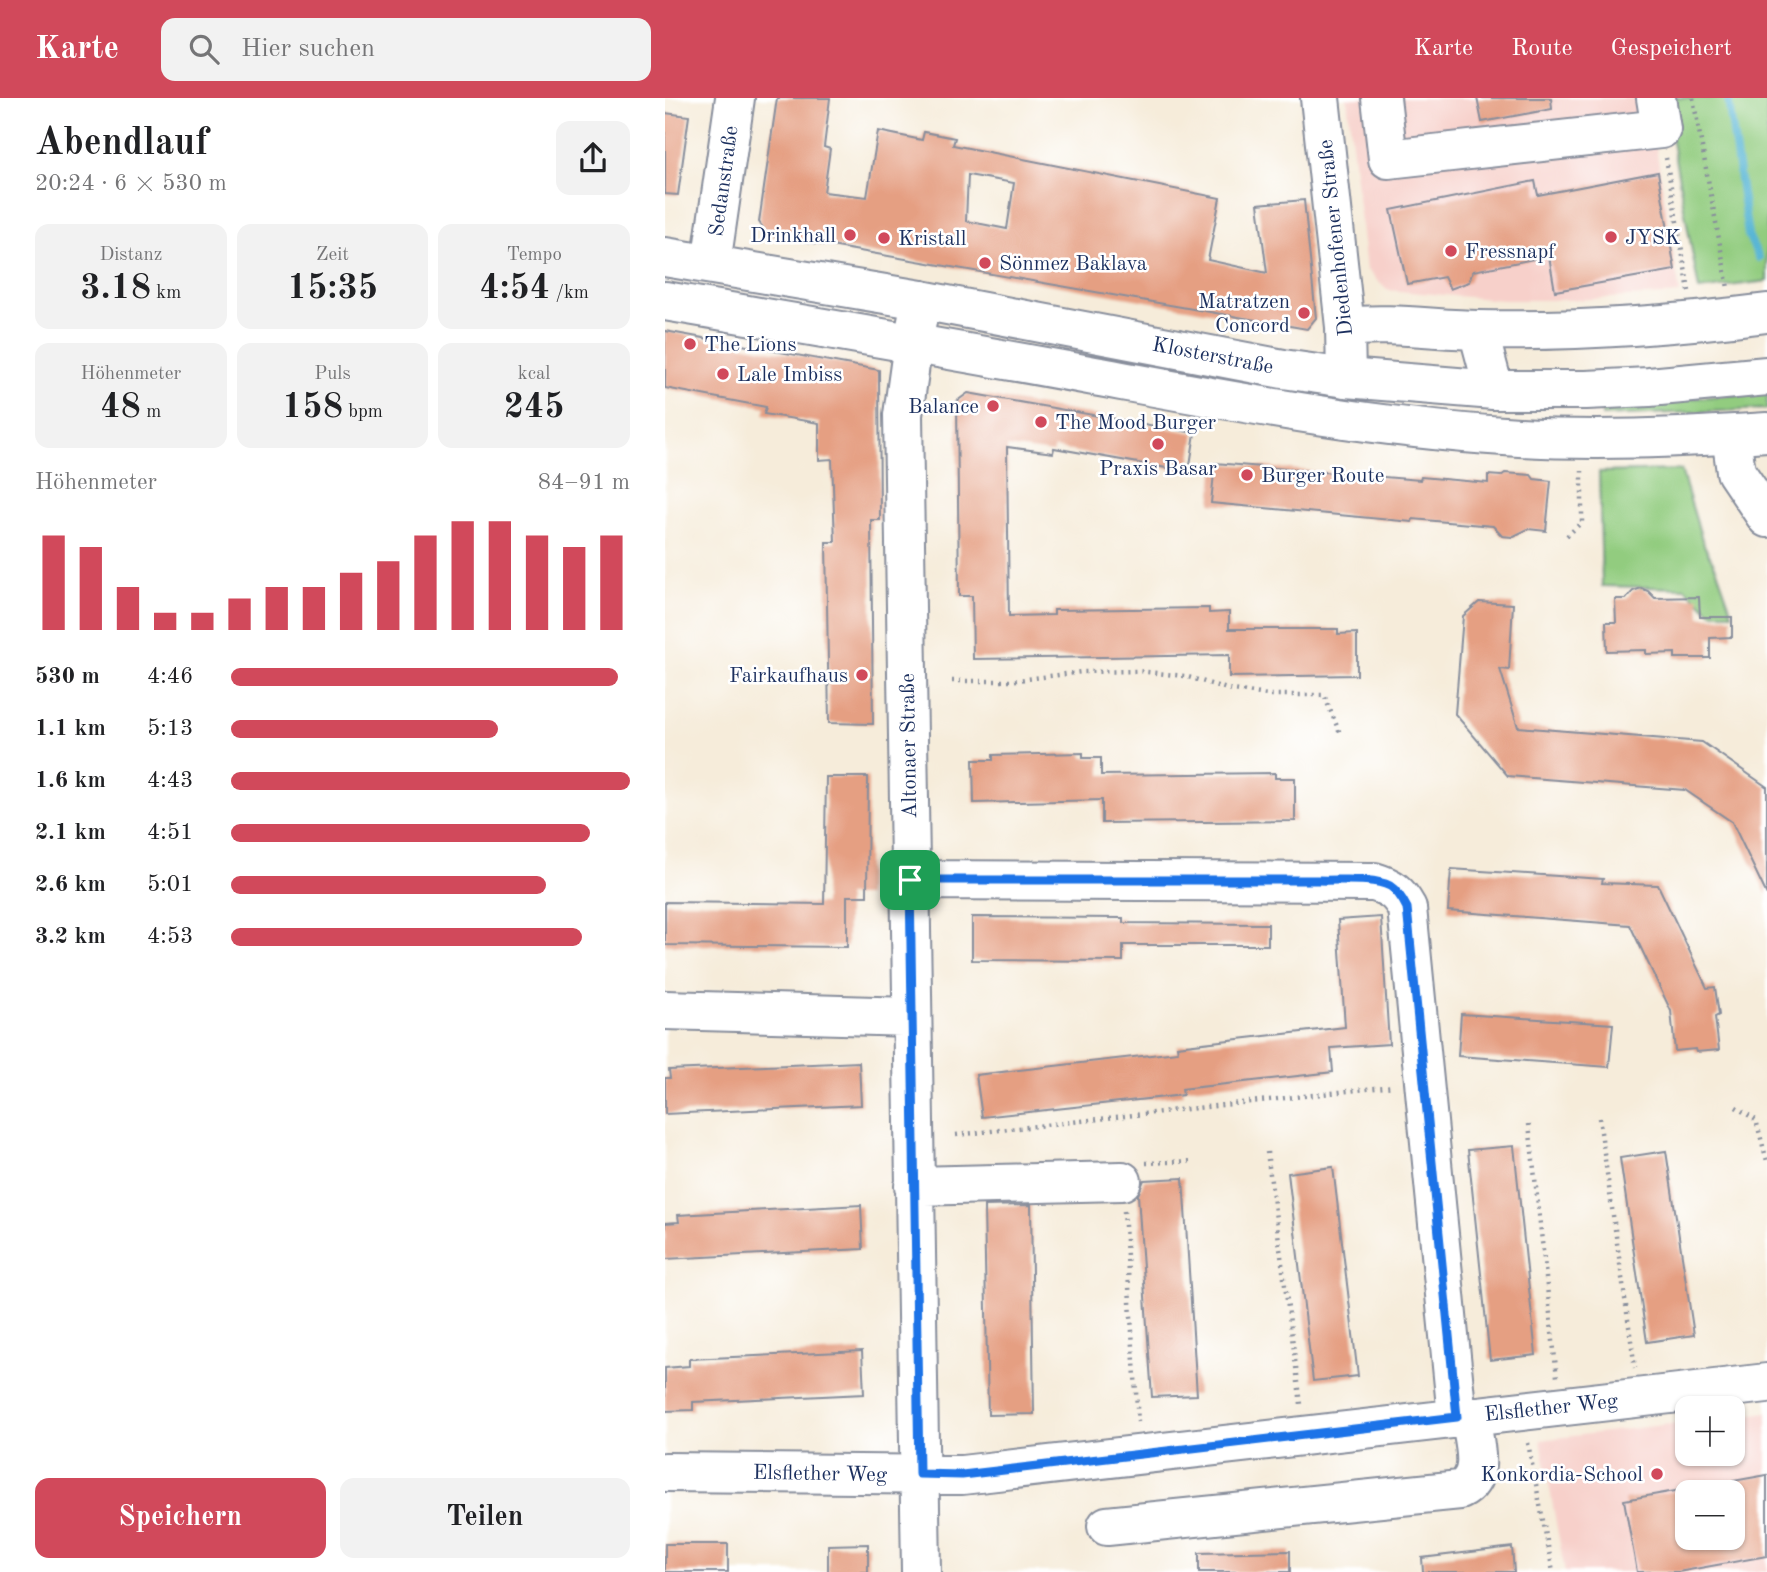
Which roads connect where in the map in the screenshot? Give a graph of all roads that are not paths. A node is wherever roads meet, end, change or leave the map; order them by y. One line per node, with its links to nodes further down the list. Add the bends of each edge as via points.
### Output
1 (735, 98): 6 (street, Sedanstraße)
2 (1320, 98): 10 (street, Diedenhofener Straße)
3 (1381, 98): 4 (street, via 1388,159)
4 (1658, 113)
5 (665, 257): 6 (street, Klosterstraße)
6 (711, 264): 8 (street, Klosterstraße)
7 (665, 300): 12 (street, Klosterstraße)
8 (921, 300): 12 (street, Altonaer Straße); 14 (street, Klosterstraße)
9 (1767, 313): 11 (street, via 1592,329)
10 (1345, 327): 11 (street); 14 (street, Diedenhofener Straße)
11 (1478, 330): 15 (street)
12 (913, 343): 16 (street, Klosterstraße, via 1319,417 1417,429 1600,440); 18 (street, Altonaer Straße, via 903,415)
13 (1767, 376): 15 (street, Klosterstraße, via 1637,388)
14 (1346, 378): 15 (street, Klosterstraße)
15 (1495, 390)
16 (1749, 433): 17 (street, via 1736,472)
17 (1767, 519)
18 (910, 880): 20 (street, Altonaer Straße); 24 (street, via 1318,880 1390,886 1407,908)
19 (665, 1010): 20 (street)
20 (911, 1017): 22 (street, Altonaer Straße)
21 (1122, 1181): 22 (street)
22 (914, 1186): 26 (street, Altonaer Straße)
23 (1767, 1383): 24 (street, Elsflether Weg)
24 (1464, 1417): 26 (street, Elsflether Weg, via 962,1475); 27 (street, via 1477,1468 1469,1486 1460,1490)
25 (665, 1472): 26 (street, Elsflether Weg)
26 (919, 1474): 28 (street, Altonaer Straße)
27 (1107, 1525)
28 (921, 1572)

